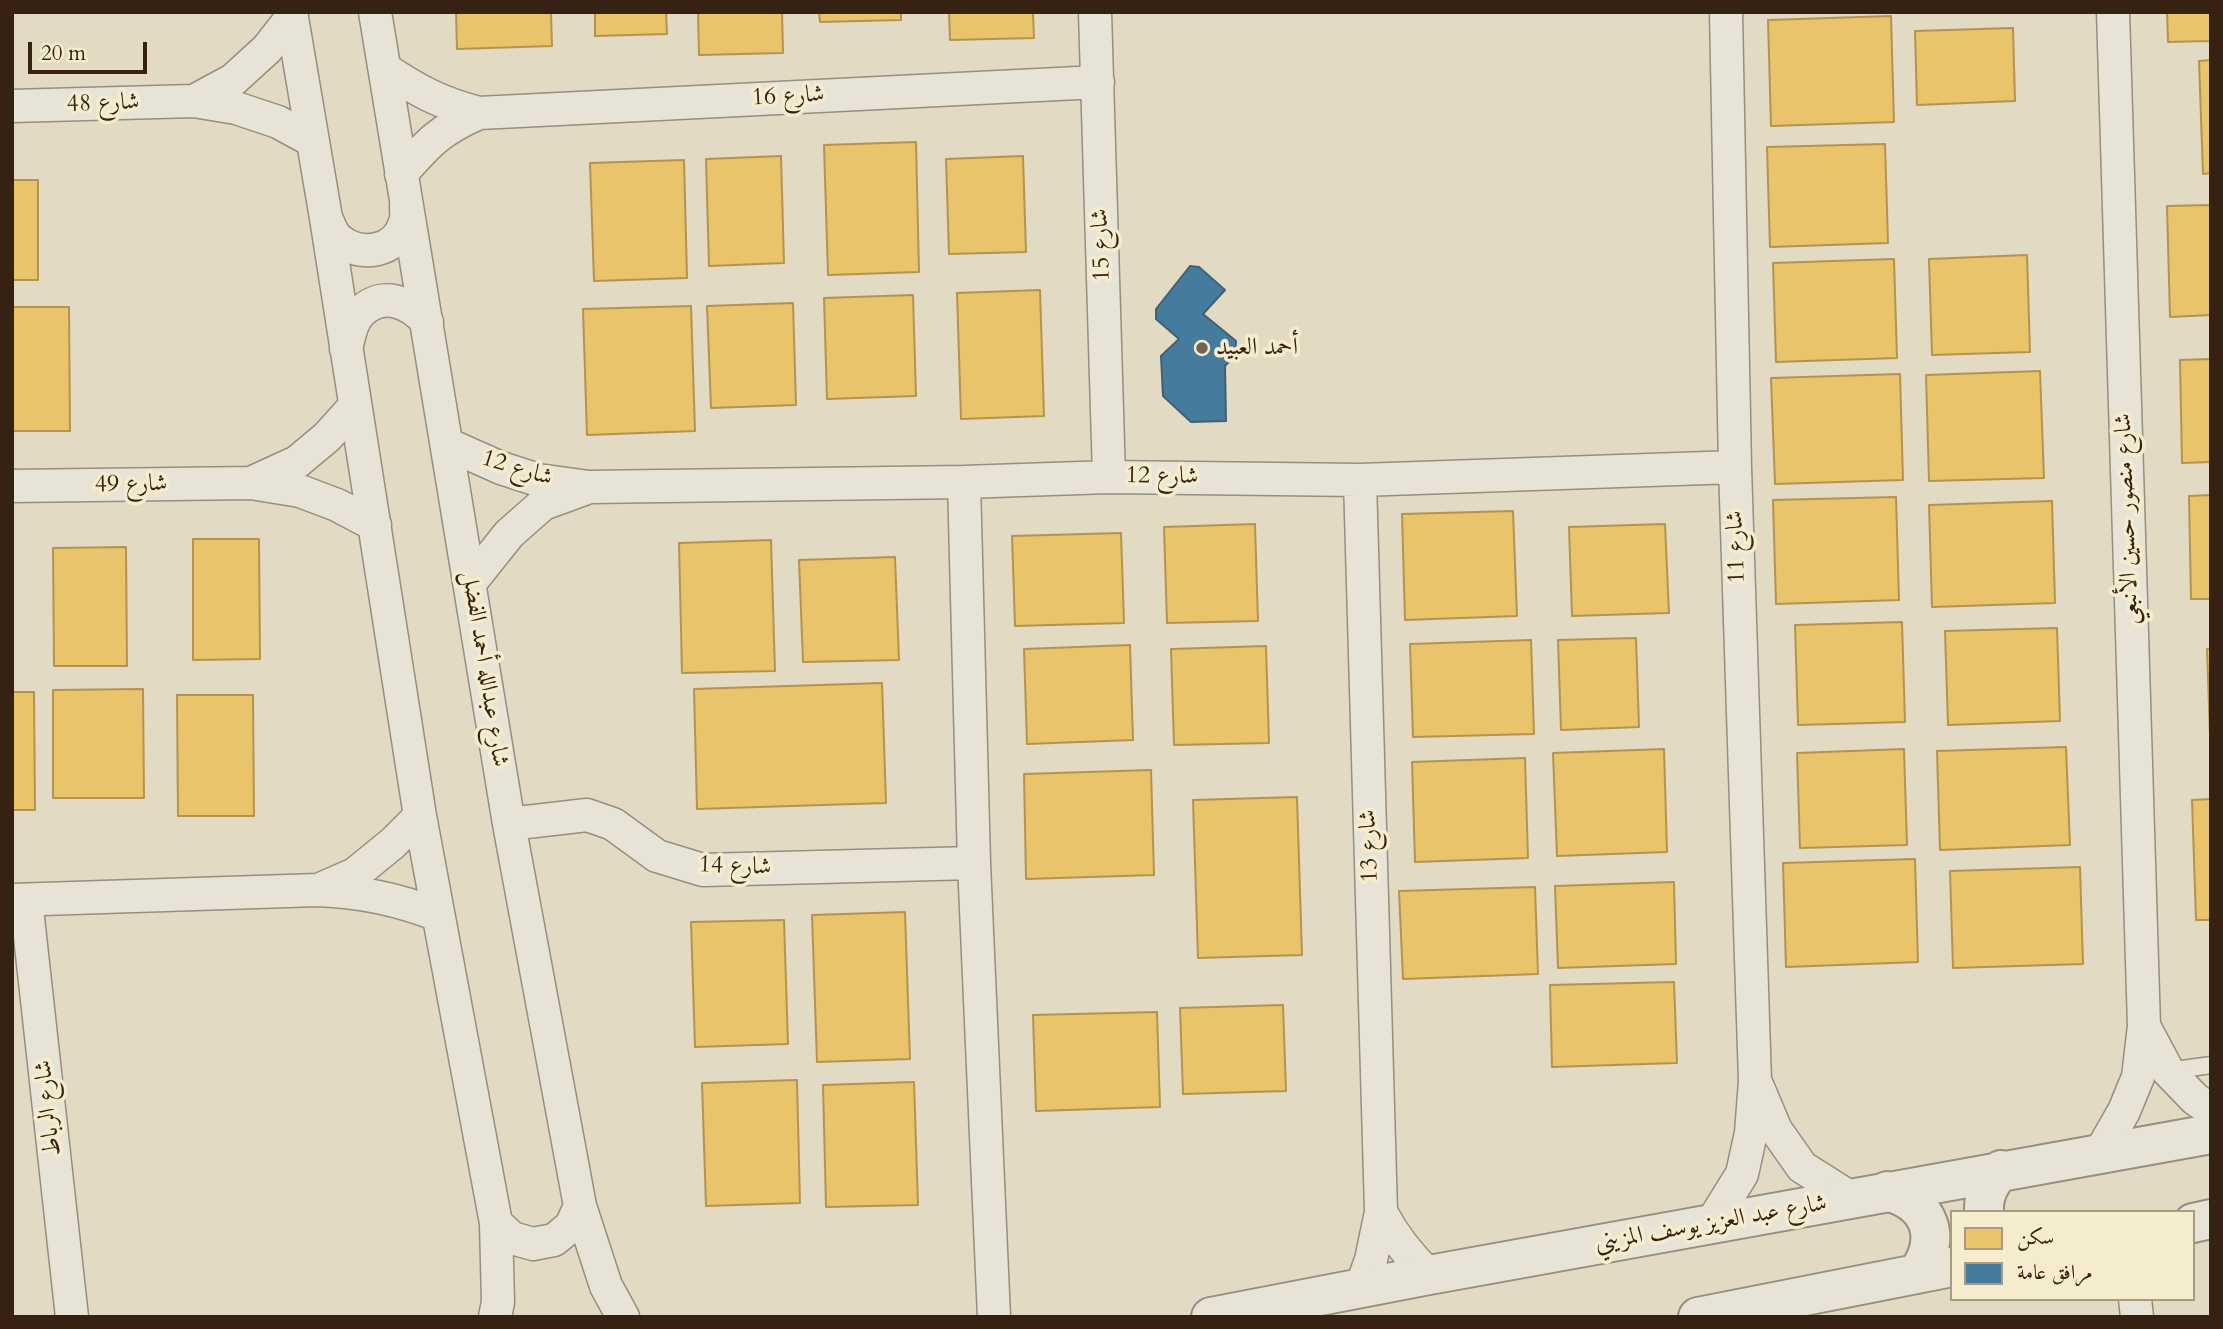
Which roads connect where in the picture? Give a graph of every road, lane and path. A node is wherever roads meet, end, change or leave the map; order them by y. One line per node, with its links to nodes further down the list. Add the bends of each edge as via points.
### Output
1 (375, 12): 6 (street, شارع عبدالله أحمد الفضل)
2 (1096, 12): 7 (street, شارع 15)
3 (1726, 12): 18 (street, شارع 11)
4 (2113, 12): 33 (street, شارع منصور حسين الأنبعي)
5 (292, 15): 8 (street, شارع 48, via 267,49 233,80); 11 (street)
6 (385, 69): 10 (street, شارع 16, via 422,94); 12 (street, شارع عبدالله أحمد الفضل)
7 (1098, 82): 10 (street, شارع 16); 19 (street, شارع 15)
8 (194, 101): 9 (street, شارع 48); 11 (street, شارع 48, via 247,111)
9 (12, 106)
10 (479, 113): 12 (street, شارع 16, via 452,124 426,146)
11 (313, 141): 13 (street)
12 (404, 188): 13 (street, via 405,223 394,241 374,251 353,249 335,237); 14 (street, شارع عبدالله أحمد الفضل)
13 (326, 218): 15 (street)
14 (427, 322): 15 (street, via 414,307 396,300 377,302 360,313); 17 (street, شارع عبدالله أحمد الفضل)
15 (346, 348): 16 (street)
16 (355, 407): 22 (street, شارع 49, via 297,462); 25 (street)
17 (447, 444): 24 (street, شارع 12, via 538,480); 26 (street, شارع عبدالله أحمد الفضل)
18 (1735, 467): 20 (street, شارع 12); 36 (street, شارع 11)
19 (1109, 477): 20 (street, شارع 12); 21 (street, شارع 12)
20 (1360, 480): 44 (street, شارع 13)
21 (964, 482): 24 (street, شارع 12); 29 (street)
22 (250, 483): 23 (street, شارع 49); 25 (street, شارع 49, via 300,491)
23 (12, 486)
24 (589, 487): 26 (street, شارع 12, via 543,504 509,534)
25 (375, 525): 27 (street)
26 (470, 583): 28 (street, شارع عبدالله أحمد الفضل)
27 (420, 816): 30 (street, شارع الرباط, via 355,874); 32 (street)
28 (509, 824): 29 (street, شارع 14, via 587,815 613,824 657,856 702,870); 42 (street, شارع عبدالله أحمد الفضل)
29 (974, 863): 54 (street)
30 (318, 890): 31 (street, شارع الرباط); 32 (street, شارع الرباط, via 358,892)
31 (19, 900): 51 (street, شارع الرباط)
32 (438, 915): 45 (street)
33 (2144, 1026): 35 (street, شارع منصور حسين الأنبعي); 39 (street, شارع منصور حسين الأنبعي, via 2138,1076)
34 (2211, 1065): 35 (lane)
35 (2168, 1072): 37 (street, شارع منصور حسين الأنبعي)
36 (1755, 1081): 41 (street, شارع 11, via 1776,1130 1802,1167); 46 (street, شارع 11, via 1742,1174)
37 (2211, 1110)
38 (2211, 1134): 39 (street, شارع عبد العزيز يوسف المزيني)
39 (2100, 1153): 40 (street, شارع عبد العزيز يوسف المزيني)
40 (2001, 1170): 41 (street, شارع عبد العزيز يوسف المزيني); 43 (street, via 1990,1184)
41 (1869, 1195): 46 (street, شارع عبد العزيز يوسف المزيني); 47 (street, via 1905,1196 1919,1207 1928,1223 1928,1259)
42 (580, 1206): 45 (street, via 571,1226 554,1240 533,1244 512,1238); 53 (street, شارع عبدالله أحمد الفضل, via 606,1286)
43 (1984, 1210)
44 (1381, 1212): 48 (street, شارع 13, via 1401,1245); 49 (street, شارع 13)
45 (496, 1223): 52 (street)
46 (1711, 1224): 48 (street, شارع عبد العزيز يوسف المزيني)
47 (1934, 1270): 50 (street)
48 (1429, 1275): 49 (street, شارع عبد العزيز يوسف المزيني)
49 (1361, 1288): 55 (street, شارع عبد العزيز يوسف المزيني)
50 (1818, 1304): 56 (street)
51 (72, 1317)
52 (495, 1317)
53 (623, 1317)
54 (994, 1317)
55 (1211, 1317)
56 (1698, 1317)

